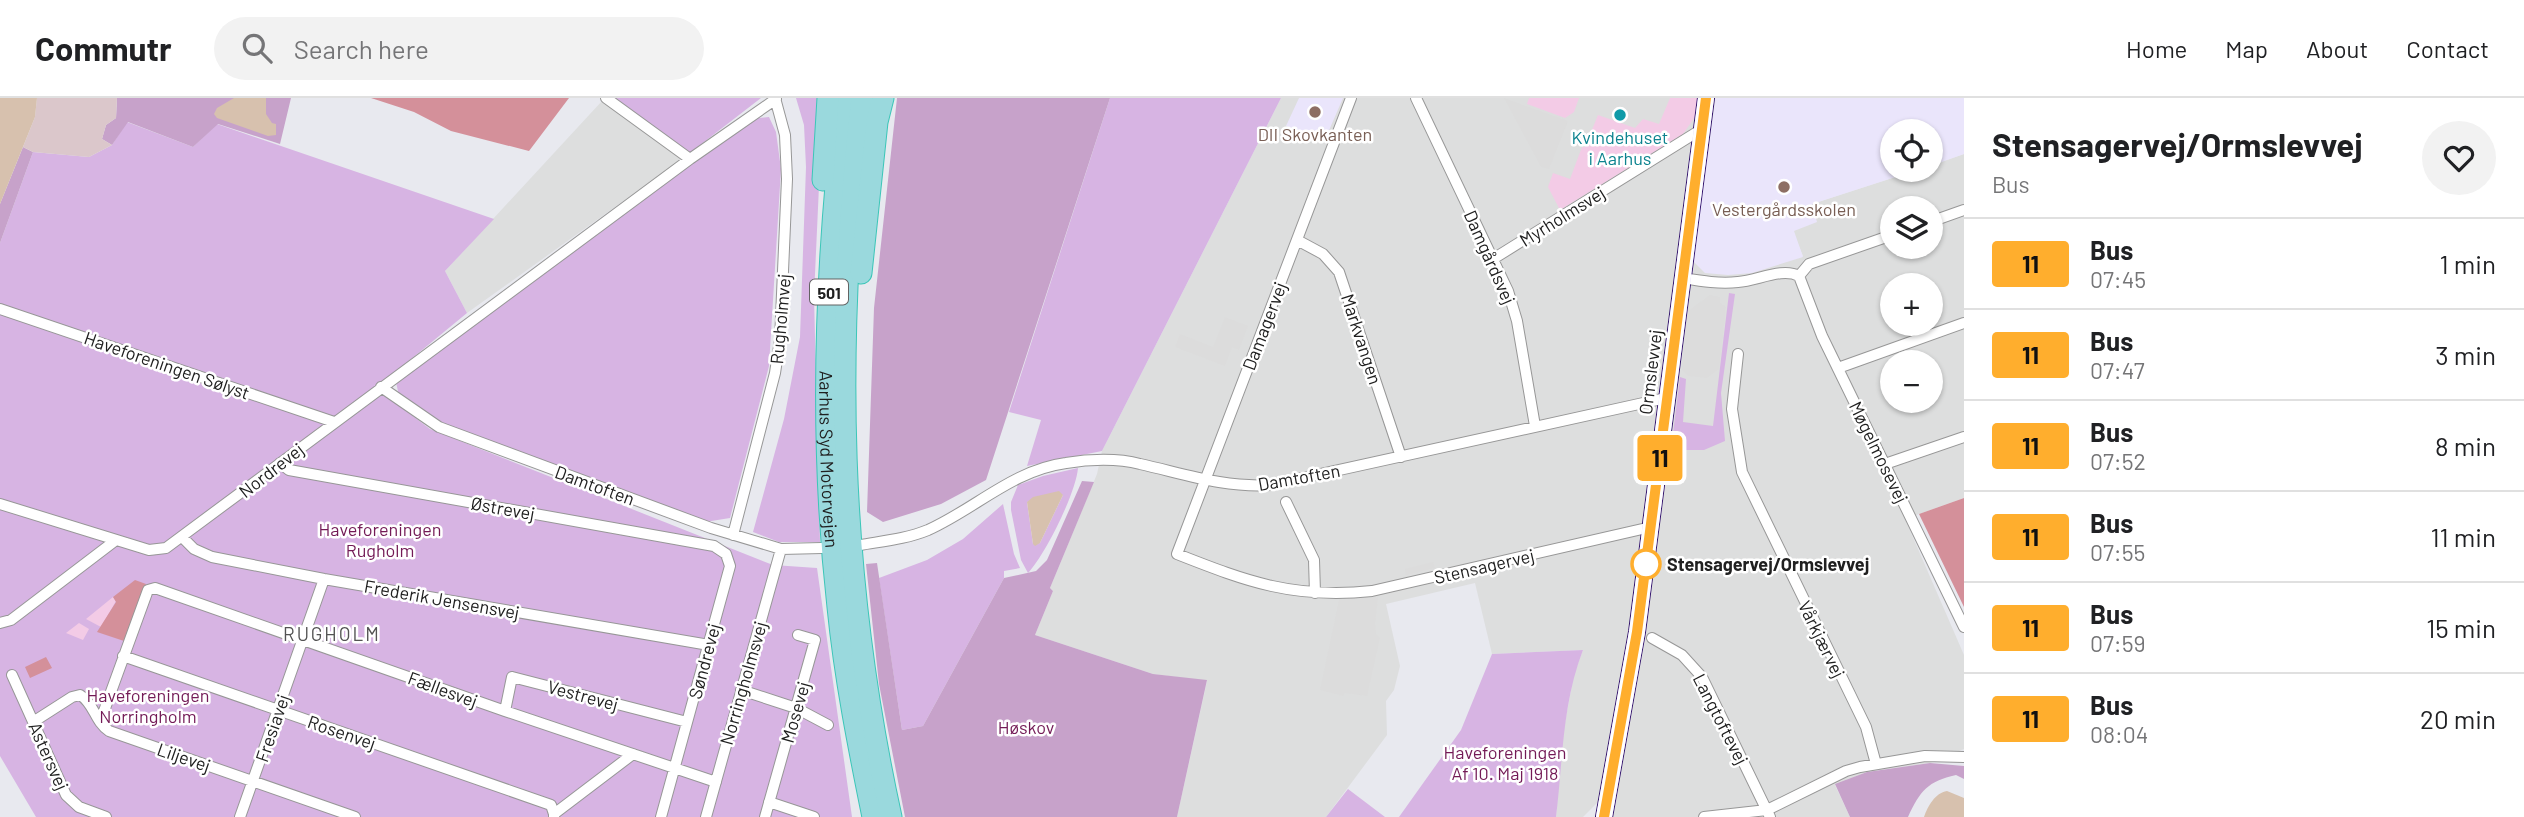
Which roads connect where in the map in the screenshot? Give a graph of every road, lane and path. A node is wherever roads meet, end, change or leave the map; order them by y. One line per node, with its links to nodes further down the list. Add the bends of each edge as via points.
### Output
1 (606, 98): 11 (street)
2 (828, 98): 32 (highway, via 820,333 822,419)
3 (845, 98): 32 (highway, Aarhus Syd Motorvejen / 501, via 827,335)
4 (862, 98): 32 (highway, Aarhus Syd Motorvejen / 501)
5 (883, 98): 32 (highway)
6 (1351, 98): 14 (street, Damagervej)
7 (1416, 98): 16 (street, Damgårdsvej)
8 (1706, 98): 10 (street, Ormslevvej)
9 (776, 99): 11 (street, Rugholmvej); 36 (street, Rugholmvej, via 785,135 787,179 780,340)
10 (1702, 129): 16 (street, Myrholmsvej); 18 (street, Ormslevvej)
11 (690, 159): 23 (street, Rugholmvej)
12 (1964, 210): 13 (street)
13 (1943, 217)
14 (1297, 240): 28 (street, Markvangen, via 1323,254 1339,272); 31 (street, Damagervej)
15 (1880, 240): 17 (street, via 1809,264)
16 (1493, 260): 26 (street, Damgårdsvej, via 1513,306)
17 (1799, 276): 18 (street, via 1786,272 1726,283); 22 (street, Møgelmosevej)
18 (1682, 278): 24 (street, Ormslevvej)
19 (0, 309): 25 (street, Haveforeningen Sølyst)
20 (1964, 323): 22 (street)
21 (1738, 354): 64 (street, Vårkjærvej, via 1732,409 1742,472 1866,727)
22 (1838, 368): 30 (street, Møgelmosevej)
23 (381, 387): 25 (street, Nordrevej); 36 (street, Damtoften, via 416,413 460,436)
24 (1667, 398): 26 (street, Damtoften); 35 (street, Ormslevvej)
25 (334, 422): 29 (street, Nordrevej)
26 (1535, 426): 28 (street, Damtoften)
27 (1964, 437): 30 (street)
28 (1401, 457): 31 (street, Damtoften, via 1271,485)
29 (280, 463): 37 (street, Nordrevej); 42 (street, Østrevej, via 289,470 714,546)
30 (1885, 464): 47 (street, Møgelmosevej)
31 (1204, 481): 39 (street, Damtoften, via 1138,463 1067,462 1013,480 928,529); 43 (street, Damagervej)
32 (837, 486): 78 (highway, Aarhus Syd Motorvejen / 501, via 843,652); 79 (highway, Aarhus Syd Motorvejen / 501, via 876,749)
33 (1286, 502): 45 (street, via 1314,560)
34 (0, 504): 38 (street)
35 (1651, 527): 45 (street, Stensagervej, via 1372,591); 80 (street, Ormslevvej)
36 (733, 535): 41 (street, Damtoften)
37 (182, 537): 38 (street, Nordrevej, via 160,550); 44 (street, Frederik Jensensvej, via 212,557)
38 (116, 540): 46 (street, via 11,620)
39 (860, 545)
40 (822, 548): 41 (street, Damtoften)
41 (781, 549): 54 (street, Norringholmsvej)
42 (726, 554): 51 (street, Søndrevej, via 730,566)
43 (1177, 554): 45 (street, Stensagervej, via 1245,580)
44 (324, 579): 50 (street, Fresiavej); 51 (street, Frederik Jensensvej)
45 (1315, 593)
46 (0, 623)
47 (1964, 627)
48 (798, 635): 55 (street, Mosevej, via 815,640)
49 (1652, 638): 69 (street, Langtoftevej, via 1682,655 1702,677)
50 (303, 639): 52 (street, Fællesvej, via 156,588 148,590); 56 (street, Fresiavej); 57 (street, Fællesvej)
51 (709, 645): 60 (street, Søndrevej)
52 (124, 656): 56 (street, Rosenvej); 59 (street)
53 (12, 675): 58 (street, Astersvej)
54 (741, 690): 55 (street); 67 (street, Norringholmsvej)
55 (796, 708): 61 (street); 68 (street, Mosevej)
56 (279, 710): 66 (street, Fresiavej); 70 (street, Rosenvej, via 551,805)
57 (505, 711): 60 (street, Vestrevej, via 512,677); 62 (street, Fællesvej)
58 (33, 722): 59 (street, Liljevej, via 80,695 88,699); 71 (street, Astersvej, via 71,802)
59 (100, 722): 66 (street, Liljevej, via 109,731)
60 (687, 722): 65 (street, Søndrevej)
61 (828, 725)
62 (634, 754): 65 (street, Fællesvej); 70 (street)
63 (1964, 757): 64 (street, via 1925,756)
64 (1876, 764): 69 (street, via 1846,771)
65 (675, 768): 67 (street, Fællesvej); 74 (street, Søndrevej)
66 (253, 781): 72 (street, Fresiavej); 73 (street, Liljevej)
67 (716, 782): 75 (street, Norringholmsvej)
68 (769, 802): 76 (street, Mosevej); 77 (street)
69 (1769, 813): 81 (street)
70 (554, 816)
71 (106, 817)
72 (240, 817)
73 (355, 817)
74 (661, 817)
75 (706, 817)
76 (765, 817)
77 (814, 817)
78 (873, 817)
79 (891, 817)
80 (1604, 817)
81 (1704, 817)

